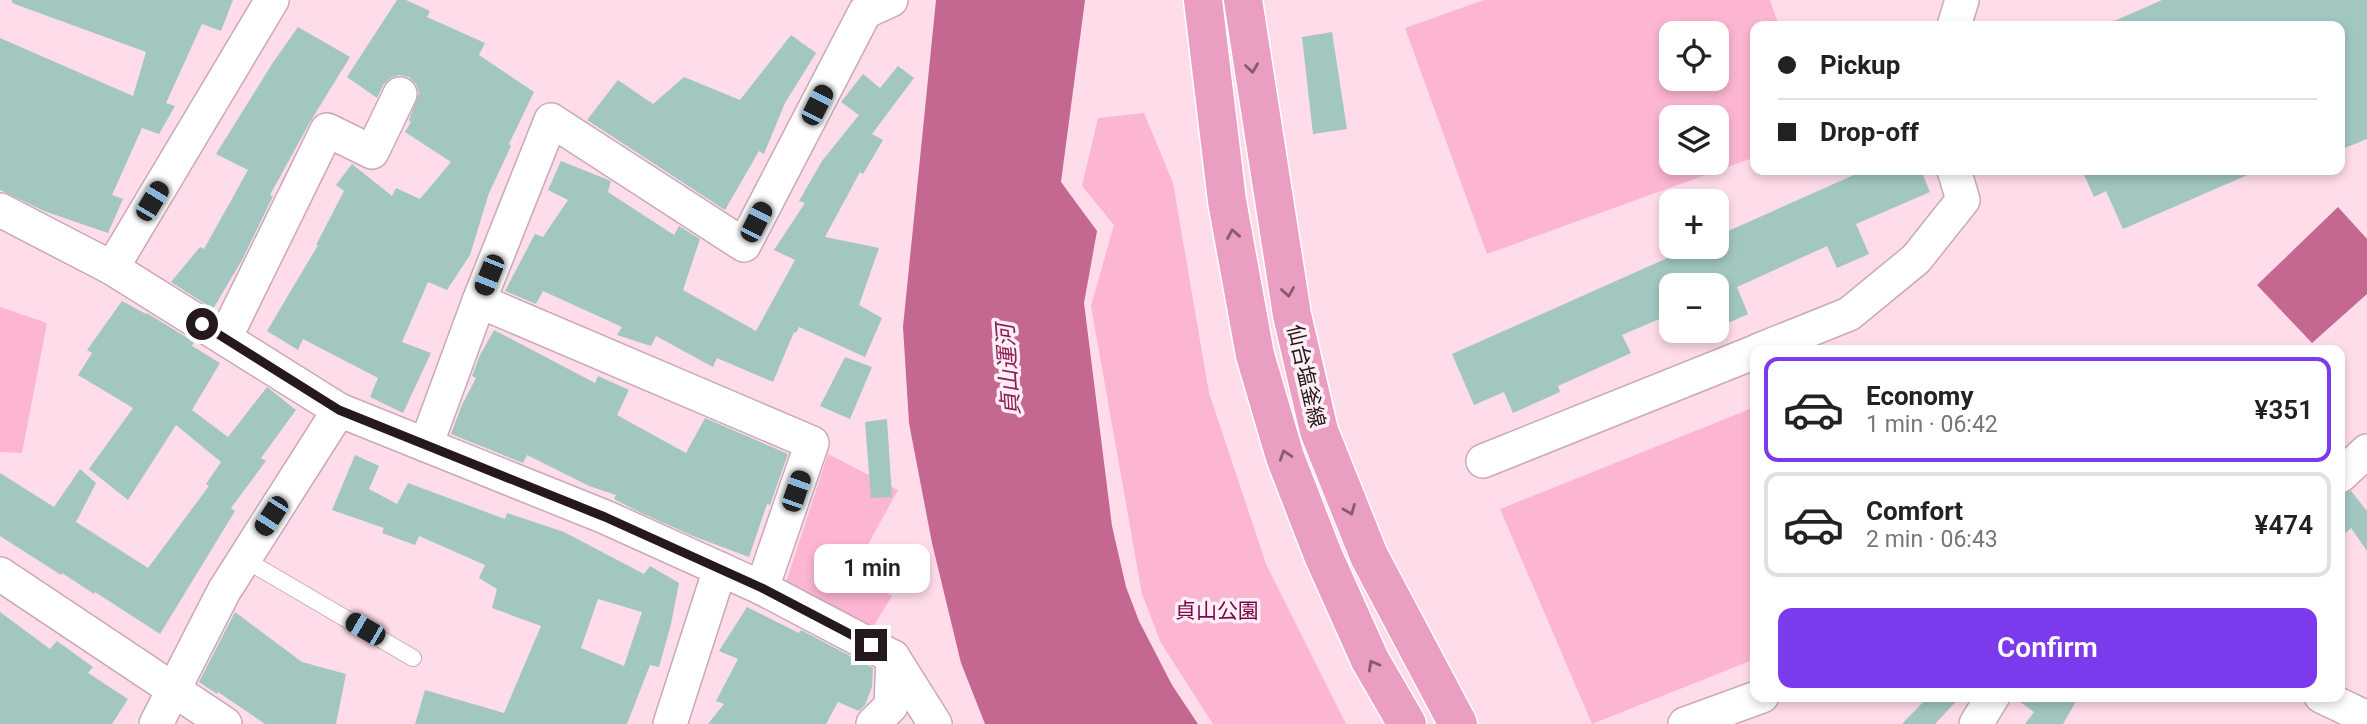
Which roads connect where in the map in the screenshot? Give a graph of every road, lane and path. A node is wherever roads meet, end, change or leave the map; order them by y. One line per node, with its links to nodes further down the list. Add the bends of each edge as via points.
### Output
1 (272, 0): 10 (street)
2 (891, 0): 11 (street, via 864,12 744,245 551,120)
3 (1203, 0): 36 (main road, 仙台塩釜線, one-way to 3, via 1370,660 1322,555 1255,355 1227,201)
4 (1243, 0): 37 (main road, 仙台塩釜線, one-way to 37, via 1292,315 1319,431 1369,556)
5 (1962, 0): 6 (street)
6 (1956, 21)
7 (400, 94): 12 (street, via 372,152 327,130)
8 (1956, 175): 13 (street, via 1964,200 1916,259 1850,314)
9 (0, 210): 10 (street)
10 (112, 268): 12 (street)
11 (479, 301): 16 (street); 23 (street, via 813,443)
12 (225, 338): 15 (street)
13 (1772, 345)
14 (1750, 354): 18 (street)
15 (339, 410): 16 (street); 20 (street)
16 (426, 445): 21 (street)
17 (2367, 451): 19 (street)
18 (1483, 461)
19 (2345, 471)
20 (244, 559): 25 (lane); 26 (street)
21 (720, 569): 23 (street); 33 (street)
22 (0, 574): 26 (street)
23 (762, 588): 24 (street)
24 (893, 657): 34 (street, via 891,706); 35 (street)
25 (413, 658)
26 (172, 690): 31 (street); 32 (street)
27 (1750, 700): 38 (street)
28 (1989, 702): 39 (street)
29 (2334, 702): 30 (street)
30 (2367, 718)
31 (156, 724)
32 (225, 724)
33 (670, 724)
34 (873, 724)
35 (935, 724)
36 (1407, 724)
37 (1458, 724)
38 (1685, 724)
39 (1976, 724)

